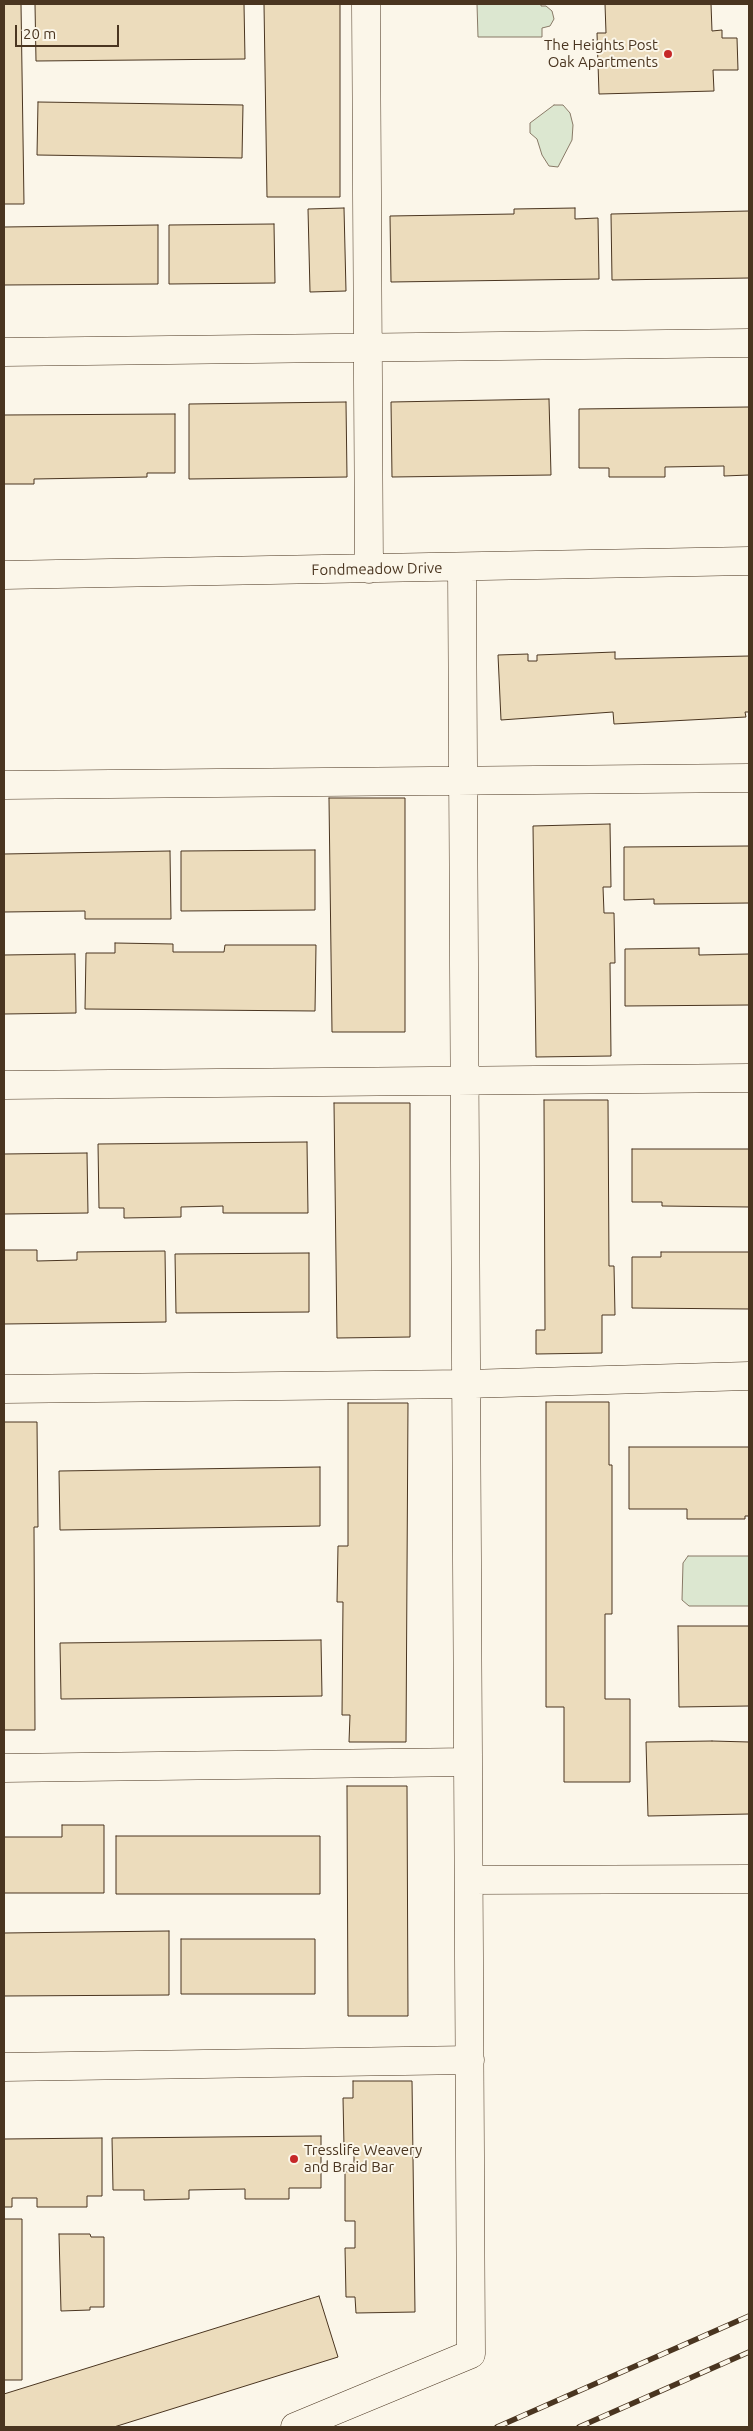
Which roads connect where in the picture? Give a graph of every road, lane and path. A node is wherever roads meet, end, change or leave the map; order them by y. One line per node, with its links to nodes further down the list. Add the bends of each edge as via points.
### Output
1 (366, 4): 3 (street)
2 (749, 343): 3 (street)
3 (367, 348): 4 (street); 7 (street)
4 (4, 352)
5 (749, 561): 6 (street, Fondmeadow Drive)
6 (462, 567): 7 (street, Fondmeadow Drive); 10 (street)
7 (369, 569): 8 (street, Fondmeadow Drive)
8 (4, 574)
9 (749, 778): 10 (street)
10 (463, 781): 11 (street); 13 (street)
11 (4, 785)
12 (749, 1078): 13 (street)
13 (464, 1081): 14 (street); 16 (street)
14 (4, 1085)
15 (749, 1376): 16 (street)
16 (466, 1384): 17 (street); 18 (street)
17 (4, 1389)
18 (468, 1762): 19 (street); 21 (street)
19 (4, 1768)
20 (749, 1879): 21 (street)
21 (469, 1880): 22 (street)
22 (470, 2060): 23 (street); 24 (street, via 471,2354)
23 (4, 2067)
24 (296, 2427)

